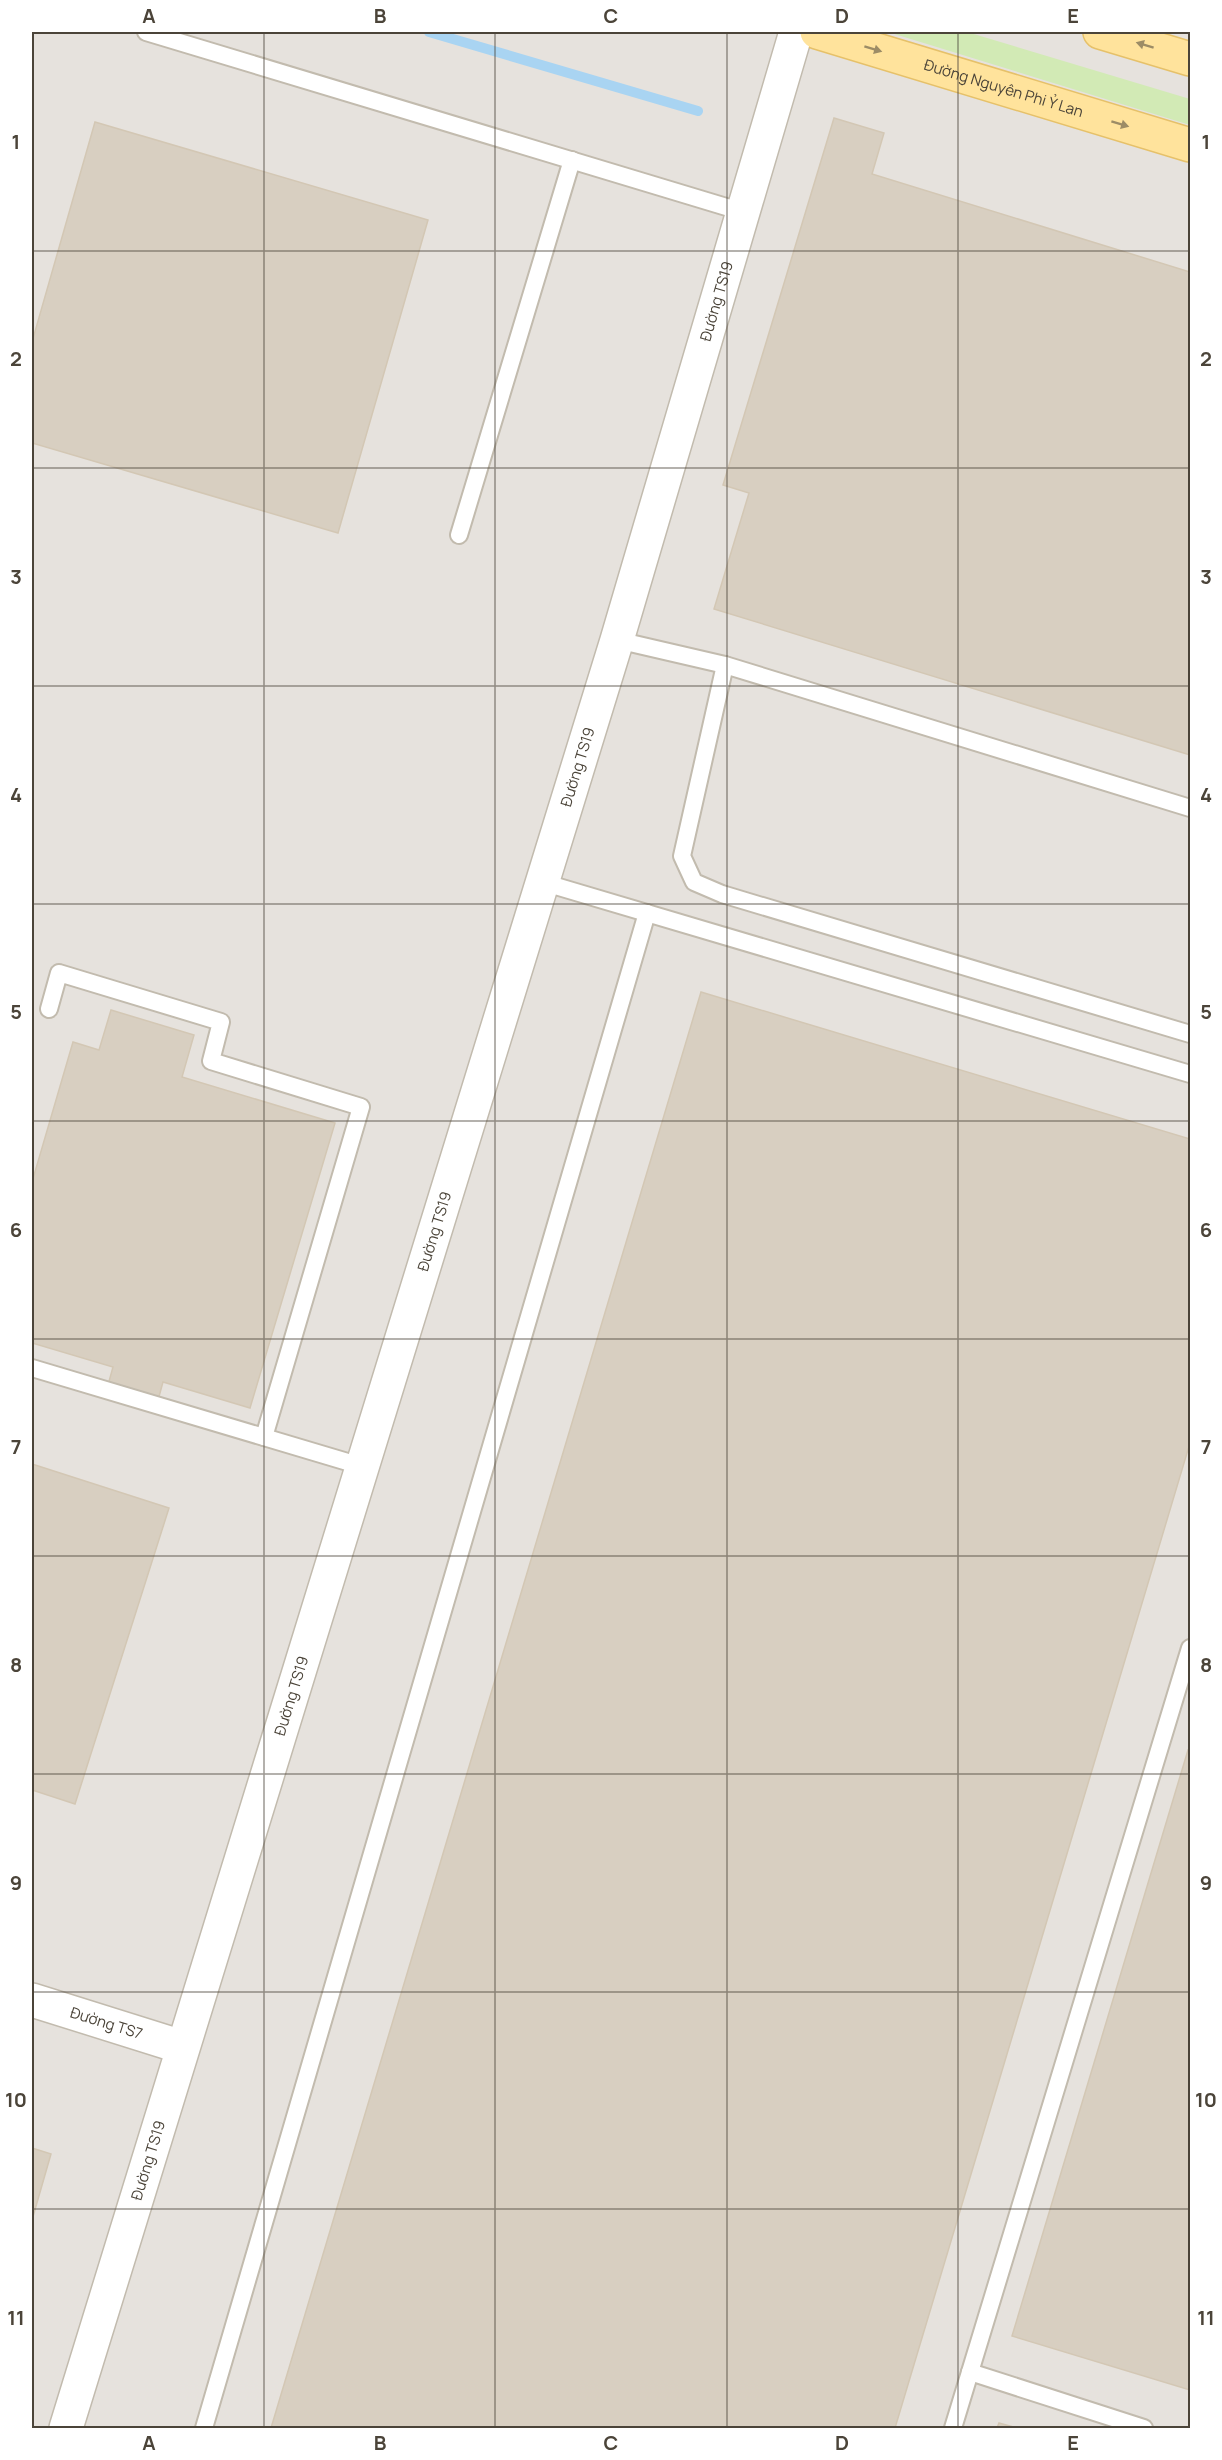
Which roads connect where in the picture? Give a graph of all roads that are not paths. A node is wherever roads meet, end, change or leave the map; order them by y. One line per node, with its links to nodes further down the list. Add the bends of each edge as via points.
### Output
1 (146, 32): 7 (lane)
2 (796, 32): 8 (street, Đường TS19)
3 (817, 32): 6 (main road, Đường Nguyên Phi Ỷ Lan, one-way to 6)
4 (1100, 32): 5 (main road, one-way to 4)
5 (1191, 59)
6 (1191, 145)
7 (572, 160): 8 (lane); 9 (lane)
8 (743, 212): 10 (street, Đường TS19)
9 (459, 535)
10 (617, 640): 11 (lane); 13 (street, Đường TS19)
11 (725, 665): 12 (lane); 16 (lane, via 682,856 694,882 722,894)
12 (1191, 808)
13 (542, 882): 14 (lane); 20 (street, Đường TS19)
14 (647, 913): 17 (lane); 27 (lane)
15 (49, 1010): 19 (lane, via 59,973 221,1022 211,1061 361,1107)
16 (1191, 1034)
17 (1191, 1074)
18 (32, 1368): 19 (lane)
19 (264, 1437): 20 (lane)
20 (361, 1466): 24 (street, Đường TS19)
21 (1191, 1648): 22 (lane)
22 (1184, 1694): 25 (lane)
23 (32, 2000): 24 (street, Đường TS7)
24 (182, 2047): 26 (street, Đường TS19)
25 (970, 2372): 28 (lane); 29 (lane)
26 (66, 2428)
27 (204, 2428)
28 (953, 2428)
29 (1144, 2428)

